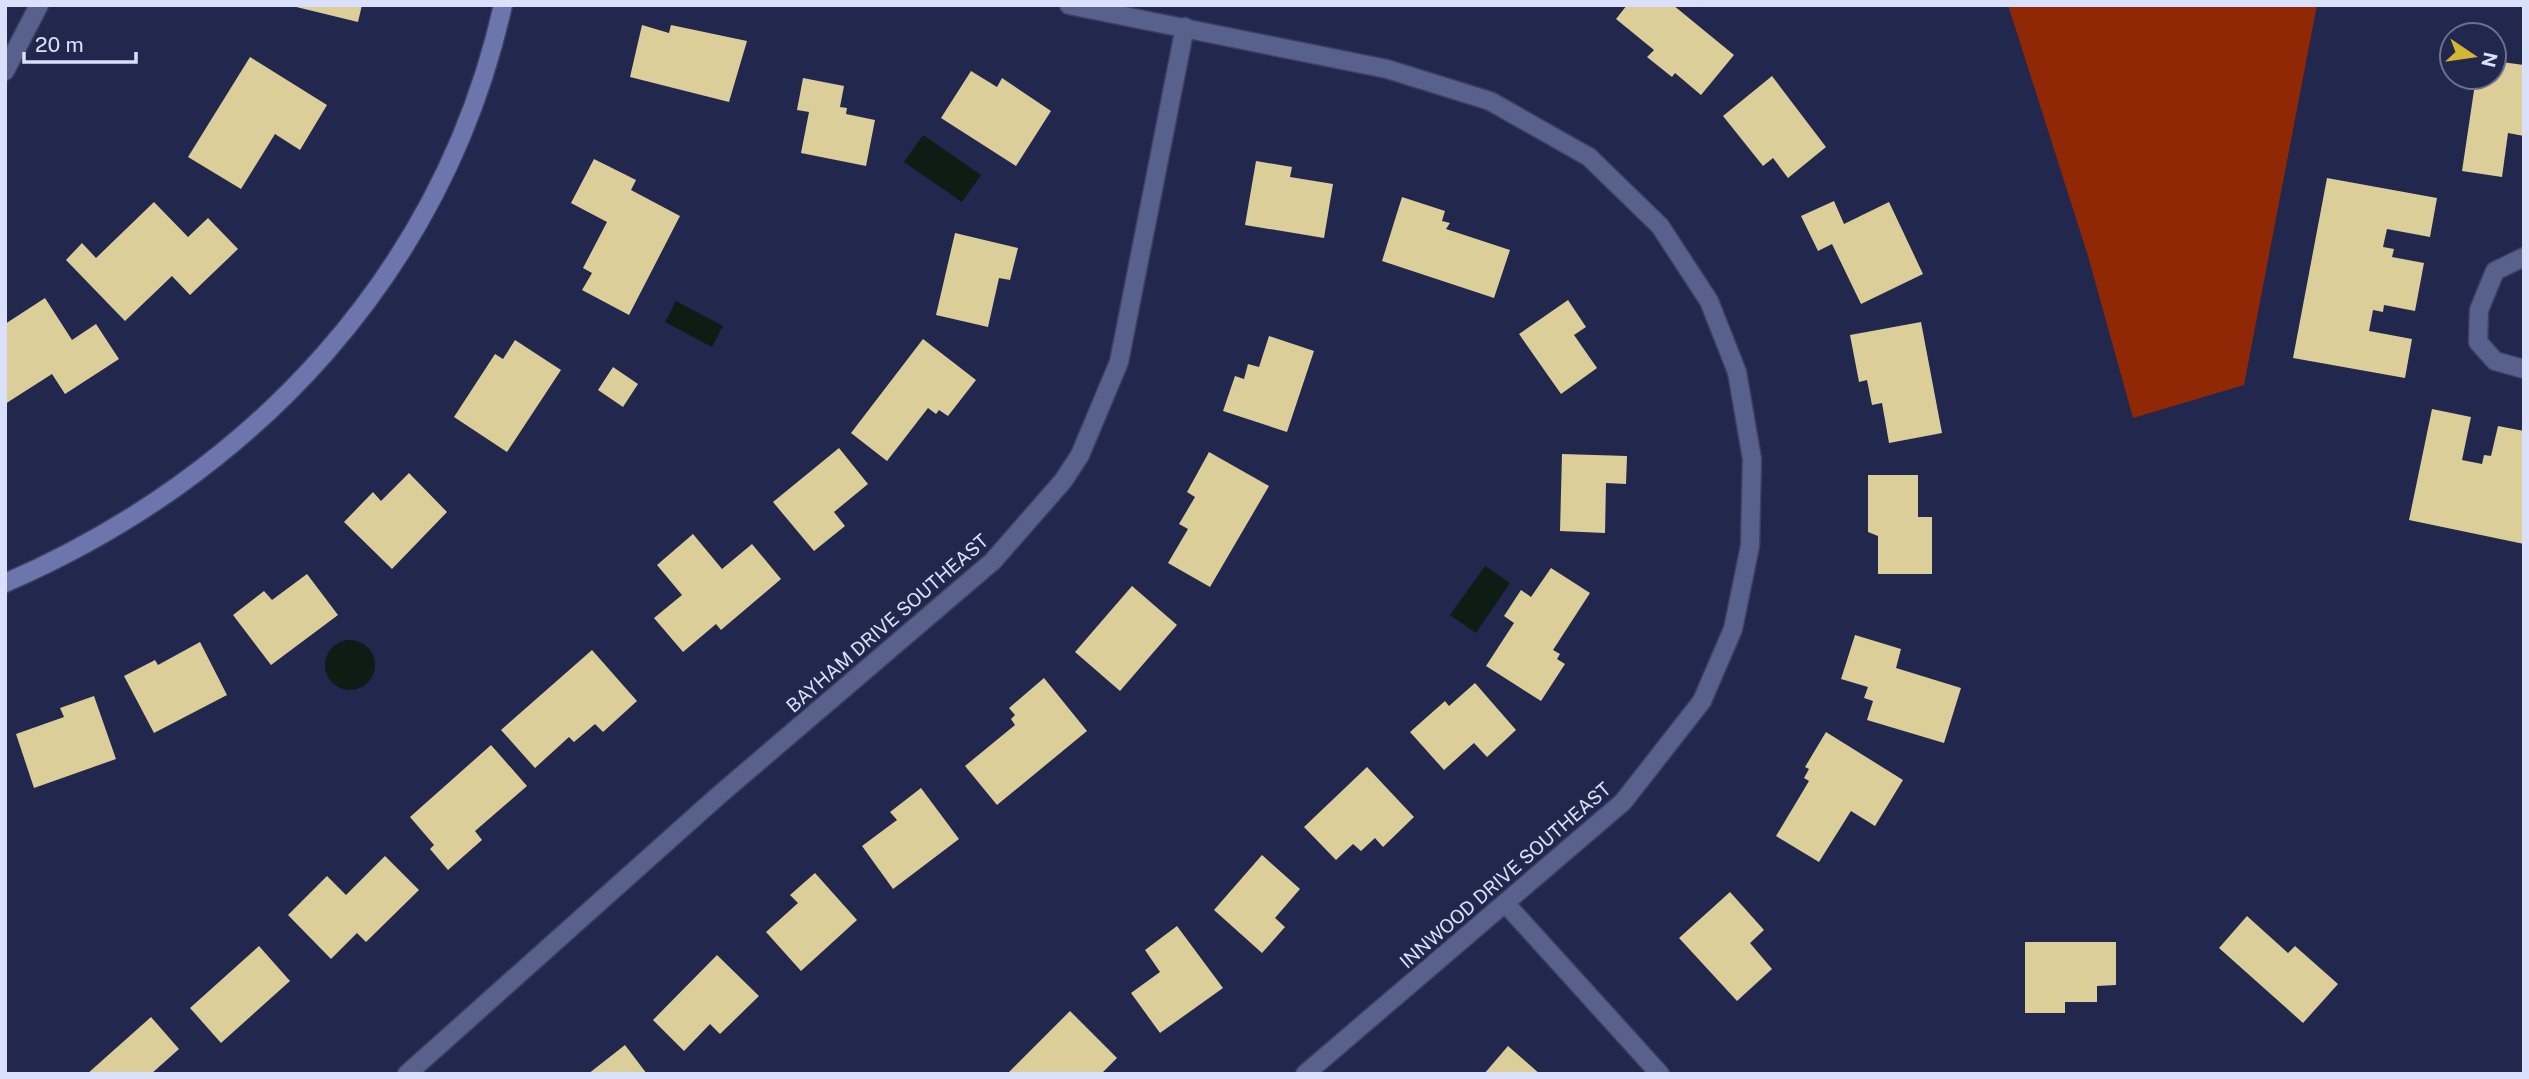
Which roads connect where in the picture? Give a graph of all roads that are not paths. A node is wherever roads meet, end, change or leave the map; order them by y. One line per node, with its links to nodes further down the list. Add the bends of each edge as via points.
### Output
1 (39, 5): 5 (street)
2 (503, 5): 8 (street, via 489,69 437,191 392,265 343,332 267,416 229,449 90,541)
3 (1069, 5): 4 (street, INNWOOD DRIVE SOUTHEAST)
4 (1185, 27): 9 (street, INNWOOD DRIVE SOUTHEAST, via 1387,69 1470,93 1589,157 1660,226 1680,252 1709,301 1737,372 1753,470 1750,546 1733,629 1702,701 1623,802); 10 (street, BAYHAM DRIVE SOUTHEAST, via 1119,362 1080,455 1063,481 993,561 718,796)
5 (5, 71)
6 (2524, 257): 7 (street, via 2495,271 2479,310 2478,342 2495,361)
7 (2524, 369)
8 (5, 583)
9 (1505, 903): 11 (street, INNWOOD DRIVE SOUTHEAST); 12 (street)
10 (407, 1074)
11 (1305, 1074)
12 (1660, 1074)

